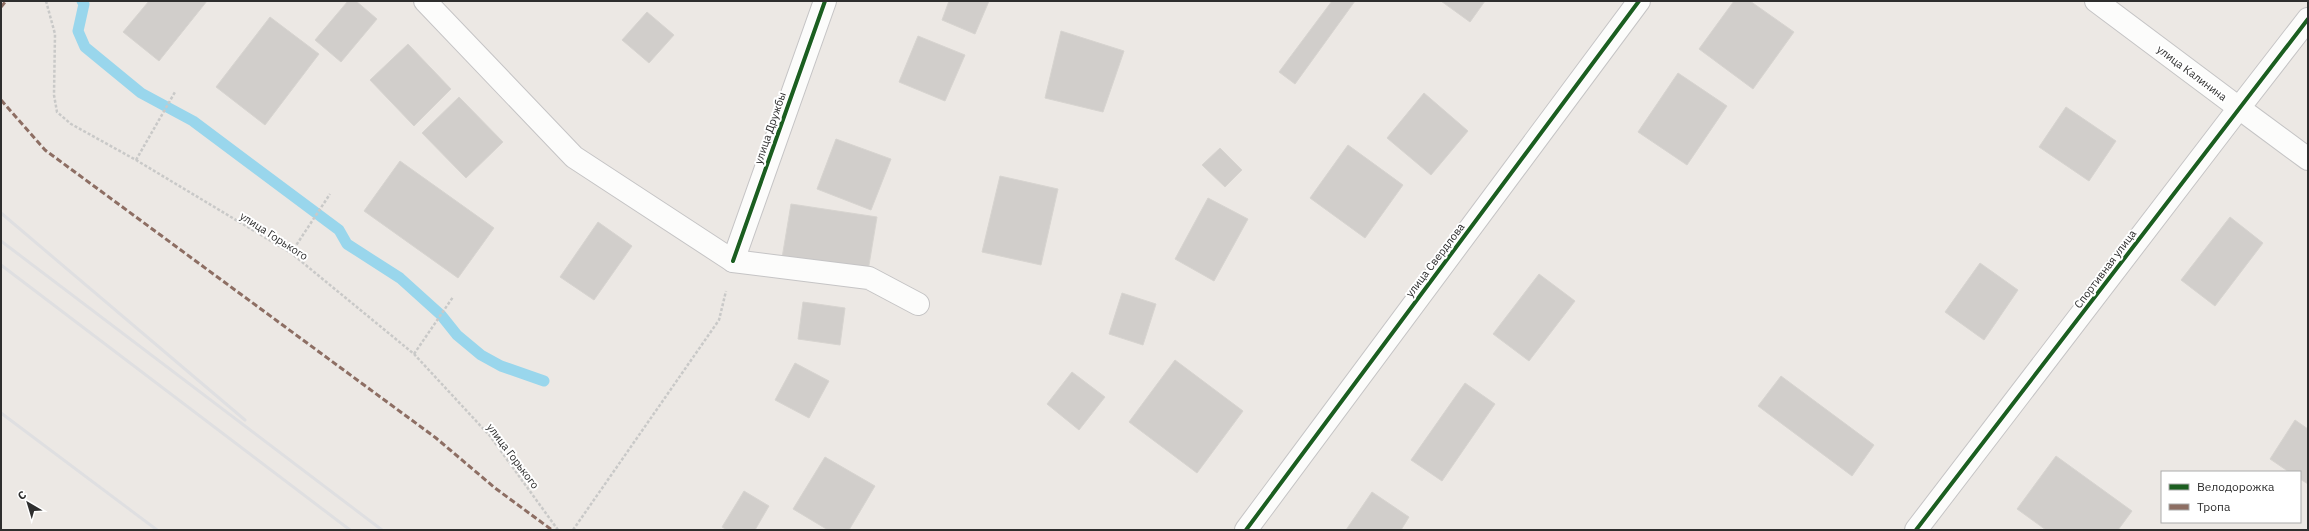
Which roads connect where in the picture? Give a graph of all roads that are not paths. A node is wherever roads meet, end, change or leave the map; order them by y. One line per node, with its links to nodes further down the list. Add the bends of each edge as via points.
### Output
1 (424, 1): 8 (street, via 574,157)
2 (824, 1): 8 (street, улица Дружбы)
3 (1639, 1): 10 (street, улица Свердлова)
4 (2096, 1): 6 (street, улица Калинина)
5 (2308, 19): 6 (street, Спортивная улица)
6 (2239, 108): 7 (street, улица Калинина); 11 (street, Спортивная улица)
7 (2308, 159)
8 (733, 261): 9 (street, via 869,278)
9 (918, 304)
10 (1246, 530)
11 (1916, 530)

